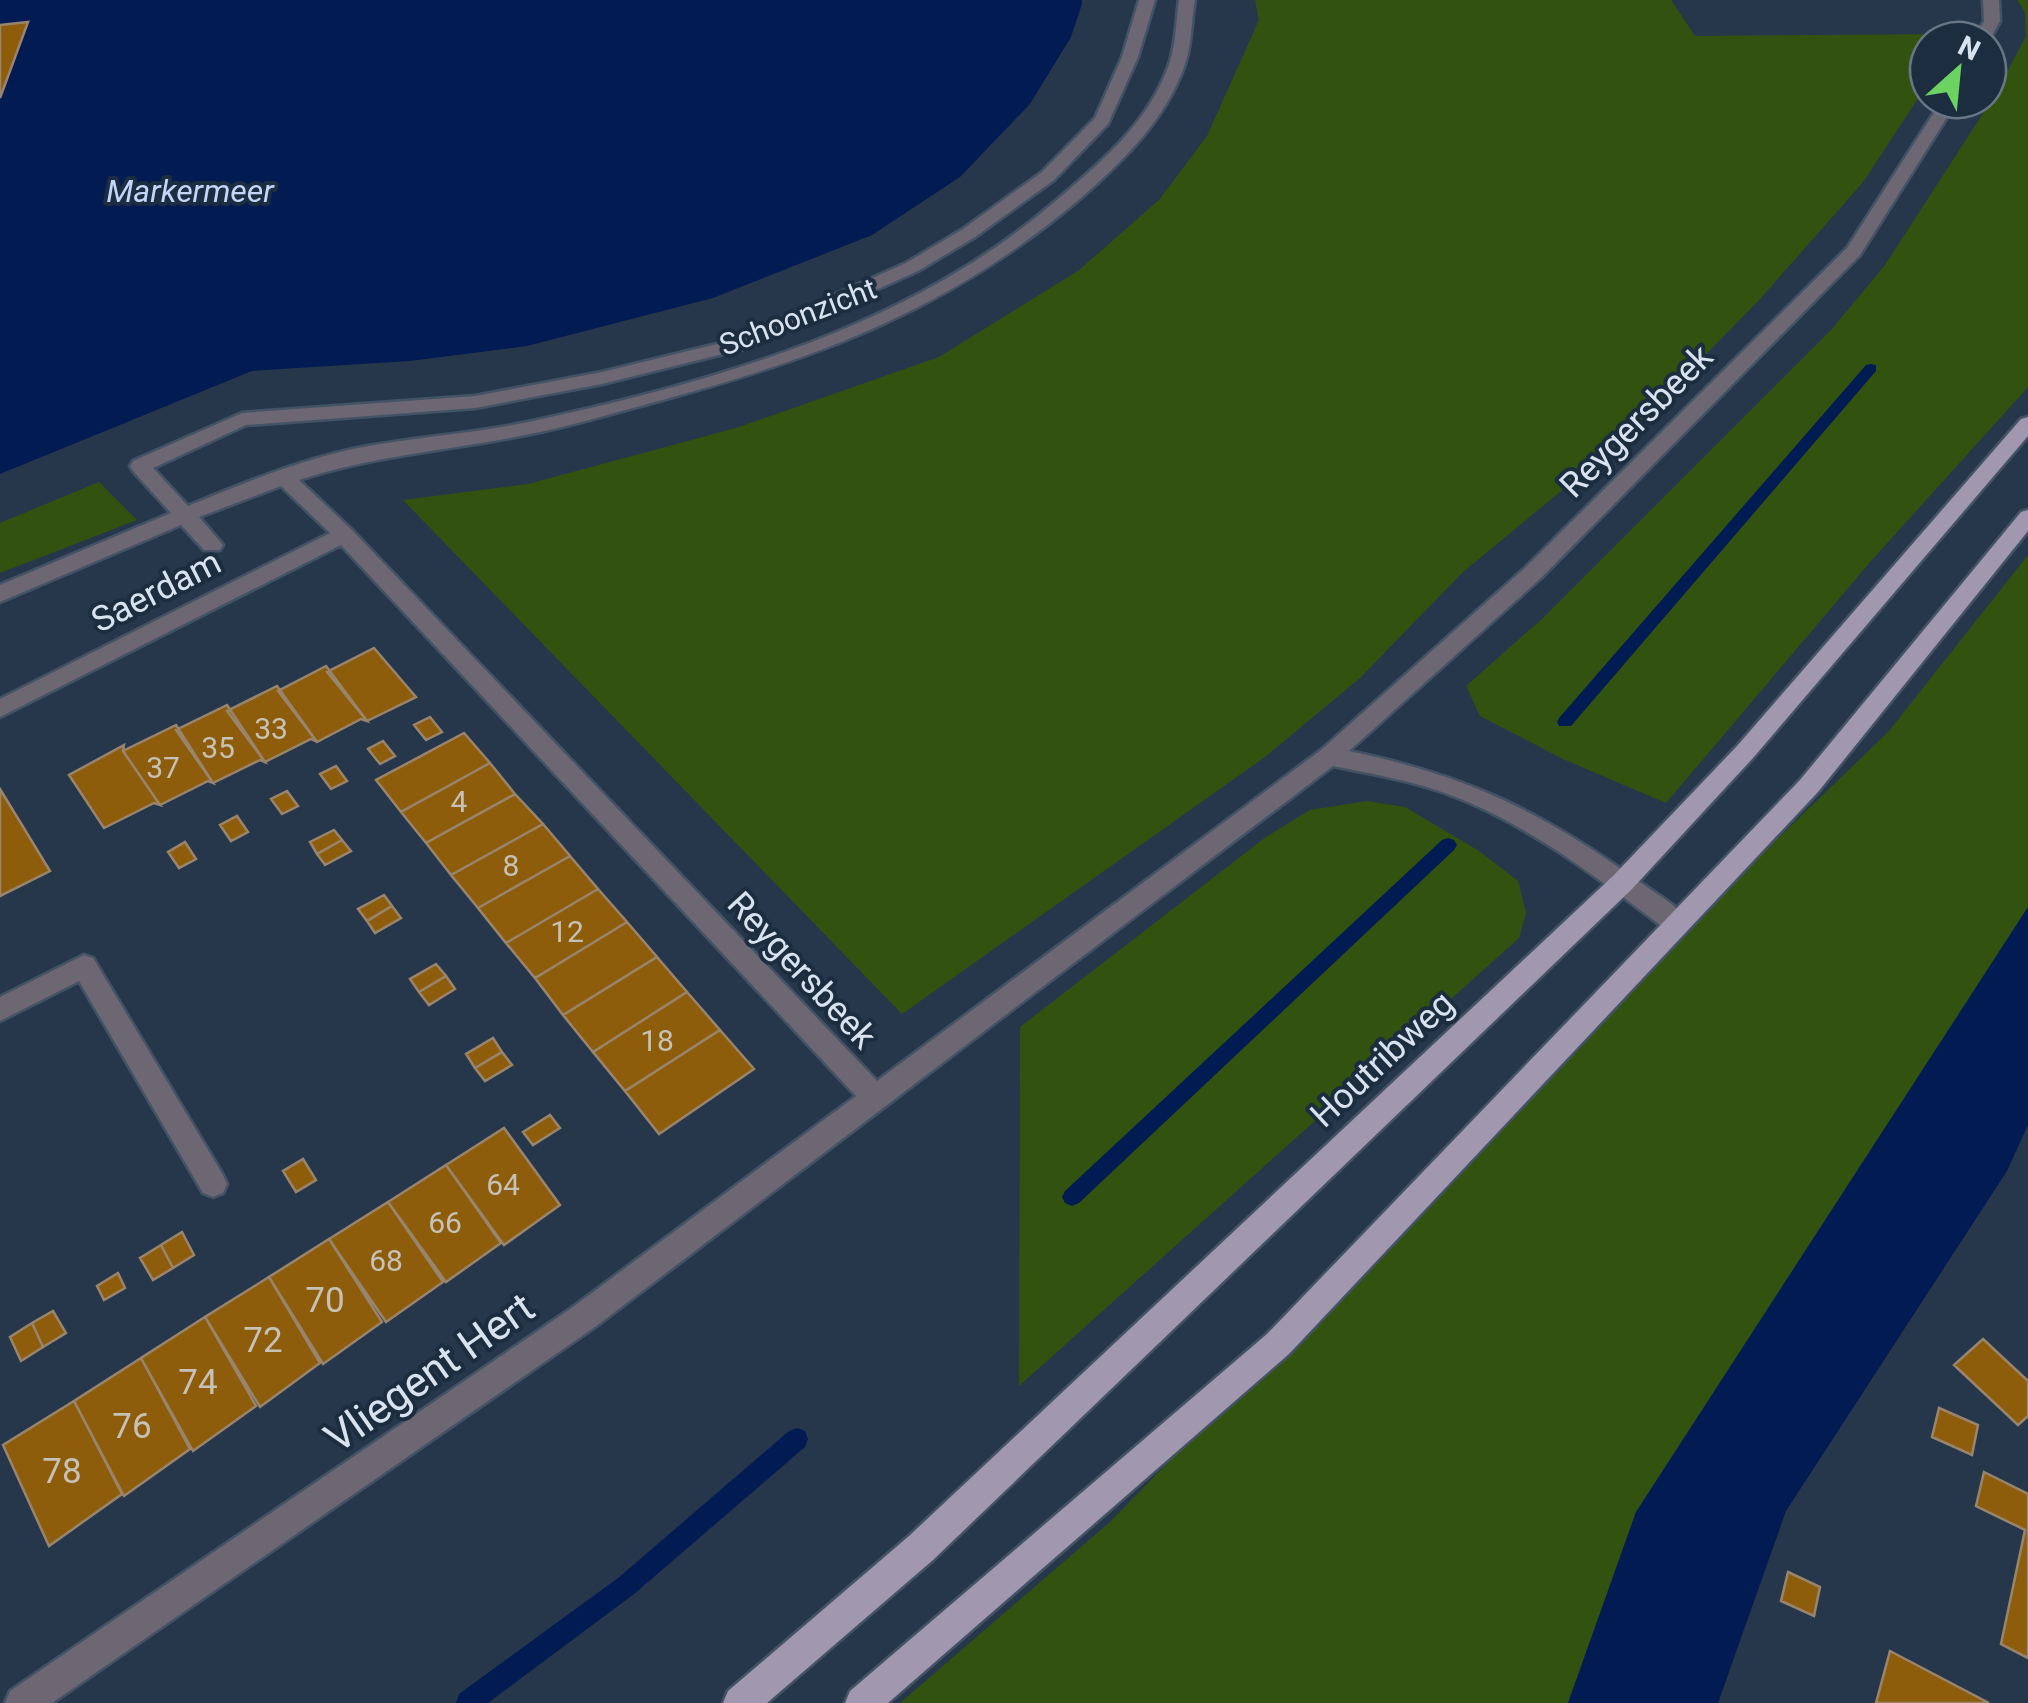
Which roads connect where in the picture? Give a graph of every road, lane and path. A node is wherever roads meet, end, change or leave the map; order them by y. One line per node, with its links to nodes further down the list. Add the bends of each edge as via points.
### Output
1 (1147, 0): 6 (street, via 1102,120 1048,176 912,267 740,344 602,378 475,402 242,419 140,466)
2 (1188, 0): 5 (street, Schoonzicht, via 1178,66 1145,126 1030,232 945,288 756,369 531,428 352,456)
3 (1937, 120): 12 (street, Reygersbeek, via 1854,251 1534,572)
4 (2028, 423): 13 (main road, Houtribweg, via 1745,752)
5 (285, 478): 6 (street, Schoonzicht); 8 (street, Reygersbeek)
6 (183, 514): 9 (street); 10 (street, Schoonzicht)
7 (2028, 517): 14 (main road, via 1808,786)
8 (344, 535): 11 (street, Saerdam); 16 (street, Reygersbeek)
9 (212, 545)
10 (0, 594)
11 (0, 710)
12 (1329, 756): 13 (street, via 1482,798); 16 (street, Reygersbeek)
13 (1623, 882): 14 (street); 19 (main road, Houtribweg, via 921,1548)
14 (1677, 924): 20 (main road, via 1278,1344)
15 (0, 1010): 17 (street, via 84,966)
16 (876, 1099): 18 (street, Vliegent Hert, via 584,1318)
17 (213, 1184)
18 (22, 1703)
19 (740, 1703)
20 (862, 1703)

